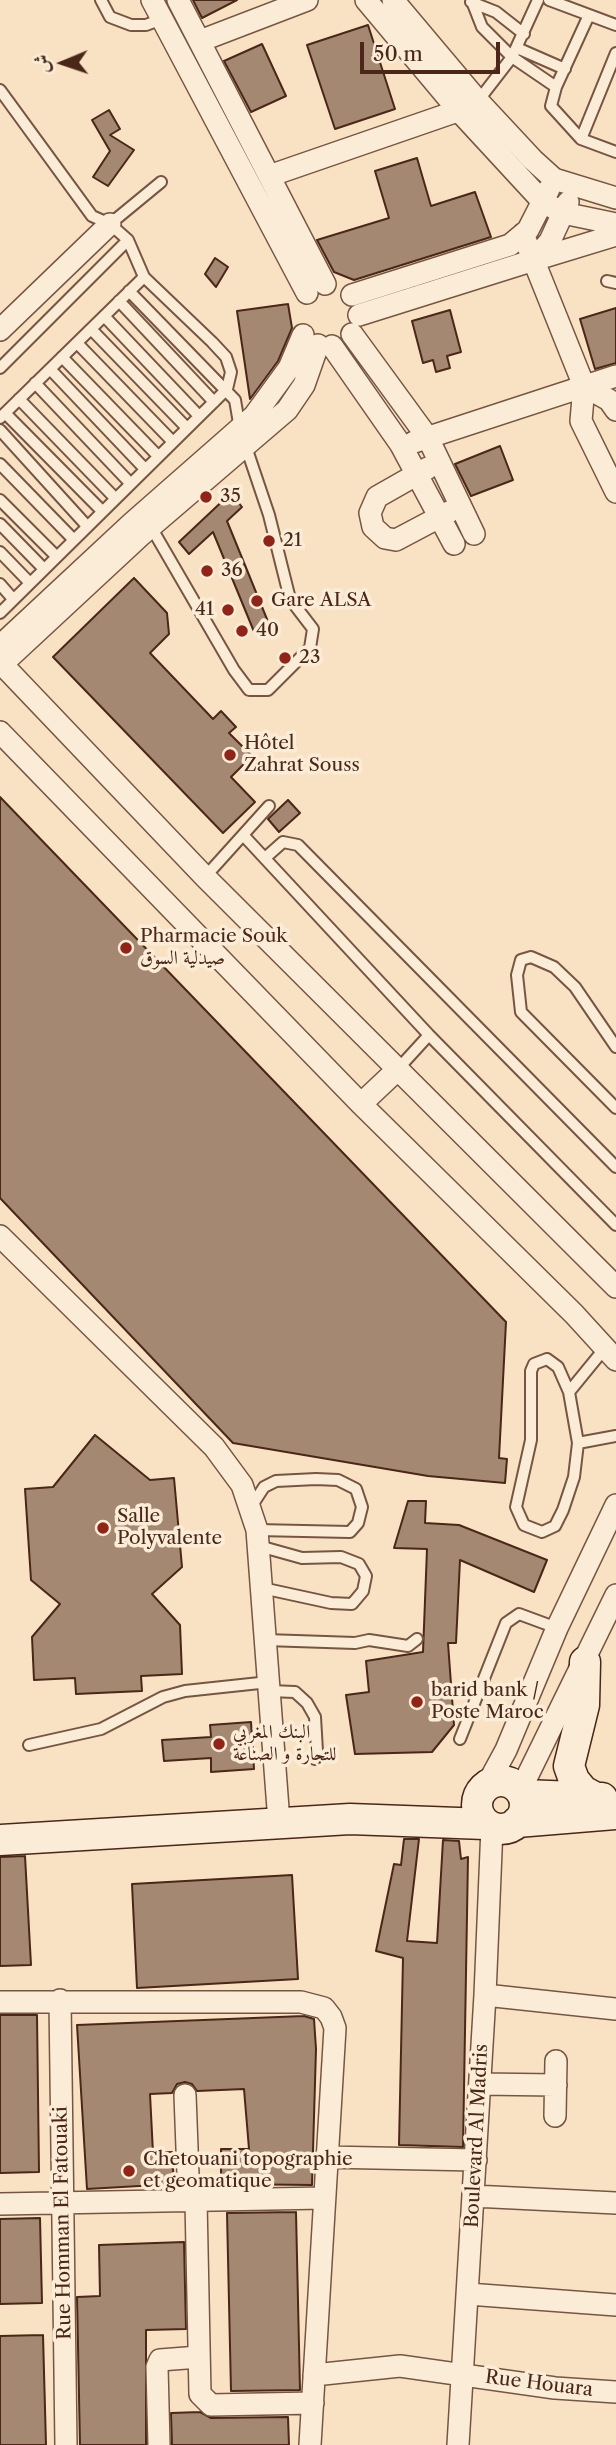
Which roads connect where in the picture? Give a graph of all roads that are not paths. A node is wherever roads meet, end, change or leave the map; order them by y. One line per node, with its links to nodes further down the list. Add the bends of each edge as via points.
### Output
1 (101, 0): 9 (lane, via 110,17 131,25 146,25)
2 (178, 0): 13 (street)
3 (307, 0): 13 (street)
4 (366, 0): 19 (street)
5 (393, 0): 19 (street)
6 (538, 0): 12 (lane)
7 (549, 0): 10 (lane)
8 (471, 2): 12 (lane, via 496,12); 14 (lane, via 482,27)
9 (157, 9): 40 (street)
10 (589, 15): 11 (lane); 16 (lane)
11 (616, 25)
12 (524, 34): 14 (lane)
13 (200, 41): 22 (street)
14 (515, 53): 16 (lane); 17 (lane); 19 (lane)
15 (616, 53): 20 (lane)
16 (565, 69): 17 (lane)
17 (556, 87): 20 (lane, via 551,106)
18 (0, 90): 29 (lane, via 92,215)
19 (468, 106): 22 (street); 23 (street); 27 (street)
20 (581, 139): 21 (lane)
21 (616, 152)
22 (269, 176): 40 (street)
23 (554, 178): 25 (street); 27 (street)
24 (161, 182): 29 (lane)
25 (575, 187): 26 (street); 28 (street)
26 (616, 198)
27 (543, 202): 28 (street); 31 (street)
28 (563, 213): 30 (street); 34 (street, via 550,241)
29 (110, 223): 33 (lane); 41 (street)
30 (616, 223)
31 (523, 234): 34 (street); 38 (street, via 498,250)
32 (616, 235): 34 (street)
33 (128, 240): 35 (lane); 45 (lane)
34 (534, 260): 38 (street); 49 (street)
35 (144, 277): 36 (lane); 50 (lane, via 226,357 231,372)
36 (130, 291): 37 (lane); 50 (lane)
37 (119, 301): 39 (lane); 52 (lane)
38 (354, 315): 40 (street); 40 (street, via 335,285); 59 (street)
39 (104, 316): 42 (lane); 55 (lane)
40 (311, 319): 58 (street, via 289,369); 61 (street)
41 (1, 324)
42 (91, 329): 43 (lane); 56 (lane)
43 (77, 343): 44 (lane); 60 (lane)
44 (62, 357): 46 (lane); 62 (lane)
45 (0, 368)
46 (50, 369): 48 (lane); 65 (lane)
47 (616, 376): 49 (street)
48 (35, 383): 51 (lane); 67 (lane)
49 (584, 386): 53 (street, via 609,400); 59 (street); 68 (street, via 582,421)
50 (227, 389): 52 (lane); 58 (lane, via 235,400)
51 (19, 399): 54 (lane); 69 (lane)
52 (214, 402): 55 (lane)
53 (616, 410)
54 (3, 416): 72 (lane)
55 (199, 416): 56 (lane)
56 (187, 428): 60 (lane)
57 (0, 430): 75 (lane)
58 (243, 437): 76 (street); 76 (lane, via 290,599 313,629 310,648 268,690 249,690)
59 (428, 438): 61 (street); 63 (street)
60 (173, 442): 62 (lane)
61 (401, 445): 66 (street)
62 (158, 456): 65 (lane)
63 (439, 462): 66 (street); 71 (street)
64 (0, 464): 78 (lane)
65 (145, 469): 67 (lane)
66 (416, 475): 73 (street); 73 (street, via 377,497 370,513 373,527 385,538 396,540)
67 (130, 483): 69 (lane)
68 (616, 492)
69 (115, 498): 72 (lane)
70 (0, 500): 81 (lane)
71 (460, 506): 73 (street); 77 (street)
72 (102, 511): 75 (lane)
73 (439, 518): 79 (street)
74 (0, 524): 82 (lane)
75 (87, 526): 78 (lane)
76 (141, 529): 87 (street)
77 (474, 534)
78 (73, 539): 81 (lane)
79 (454, 544)
80 (0, 552): 83 (lane)
81 (56, 556): 82 (lane)
82 (44, 569): 83 (lane)
83 (30, 583): 85 (lane)
84 (0, 584): 85 (lane)
85 (13, 599): 86 (lane)
86 (0, 613)
87 (1, 659): 92 (street)
88 (0, 732): 96 (street)
89 (269, 806): 90 (lane)
90 (244, 836): 91 (lane); 92 (lane)
91 (265, 858): 93 (lane); 98 (lane, via 283,842 298,845)
92 (205, 877): 95 (street)
93 (429, 1035): 95 (lane); 99 (lane)
94 (616, 1047): 97 (lane, via 575,987 554,967 531,957 521,960 517,975 522,1012)
95 (397, 1070): 96 (street); 101 (street)
96 (361, 1104): 102 (street)
97 (616, 1108)
98 (616, 1167)
99 (616, 1224)
100 (0, 1236): 107 (street, via 214,1447 242,1485)
101 (616, 1287)
102 (611, 1354): 103 (lane)
103 (569, 1392): 105 (lane); 105 (lane, via 554,1362 547,1359 534,1364 531,1440 516,1507 524,1525 542,1532 555,1526 575,1477)
104 (616, 1436): 105 (lane)
105 (578, 1443)
106 (616, 1505): 112 (street)
107 (251, 1507): 108 (street); 108 (lane, via 264,1487 276,1481 316,1479 338,1480 356,1489 362,1507 350,1532)
108 (258, 1538): 109 (street); 109 (lane, via 302,1558 341,1557 359,1564 366,1576 363,1591 352,1604)
109 (262, 1588): 114 (street)
110 (616, 1595): 111 (street)
111 (611, 1616): 115 (street)
112 (557, 1628): 117 (lane, via 519,1614 506,1623); 120 (street, via 506,1750)
113 (417, 1639): 114 (lane, via 408,1646 369,1640)
114 (266, 1640): 116 (street)
115 (585, 1662): 121 (street, via 584,1705 569,1766 583,1791); 122 (street)
116 (269, 1687): 118 (lane, via 185,1691 163,1697 101,1729); 119 (lane, via 295,1692 307,1703 315,1717); 124 (street)
117 (460, 1739)
118 (29, 1745)
119 (315, 1759)
120 (483, 1789): 122 (street, via 501,1781); 122 (street, via 477,1810); 123 (street)
121 (609, 1804): 122 (street)
122 (507, 1812): 123 (street); 126 (street, Boulevard Al Madris)
123 (350, 1819): 124 (street)
124 (279, 1822): 125 (street)
125 (0, 1840)
126 (485, 1995): 129 (street); 131 (street, Boulevard Al Madris)
127 (60, 2000): 128 (street); 135 (street, via 313,2003 324,2008 335,2028); 140 (street, Rue Homman El Fatouaki)
128 (0, 2002)
129 (616, 2009)
130 (556, 2061): 132 (street)
131 (480, 2084): 132 (street); 136 (street, Boulevard Al Madris)
132 (555, 2085): 134 (street)
133 (185, 2095): 139 (street)
134 (555, 2116)
135 (326, 2157): 136 (street); 138 (street)
136 (476, 2160): 137 (street, Boulevard Al Madris)
137 (473, 2196): 141 (street); 143 (street, Boulevard Al Madris)
138 (323, 2199): 139 (street); 146 (street)
139 (192, 2201): 140 (street); 145 (street)
140 (63, 2203): 142 (street); 150 (street, Rue Homman El Fatouaki)
141 (616, 2203)
142 (0, 2204)
143 (468, 2294): 144 (street); 147 (street, Boulevard Al Madris)
144 (616, 2305)
145 (200, 2357): 149 (street, via 200,2395 211,2405); 151 (street, via 160,2360)
146 (314, 2375): 147 (street, Rue Houara, via 389,2366); 149 (street)
147 (463, 2375): 148 (street, Rue Houara); 153 (street, Boulevard Al Madris)
148 (616, 2392)
149 (313, 2403): 152 (street)
150 (66, 2445)
151 (159, 2445)
152 (310, 2445)
153 (458, 2445)

